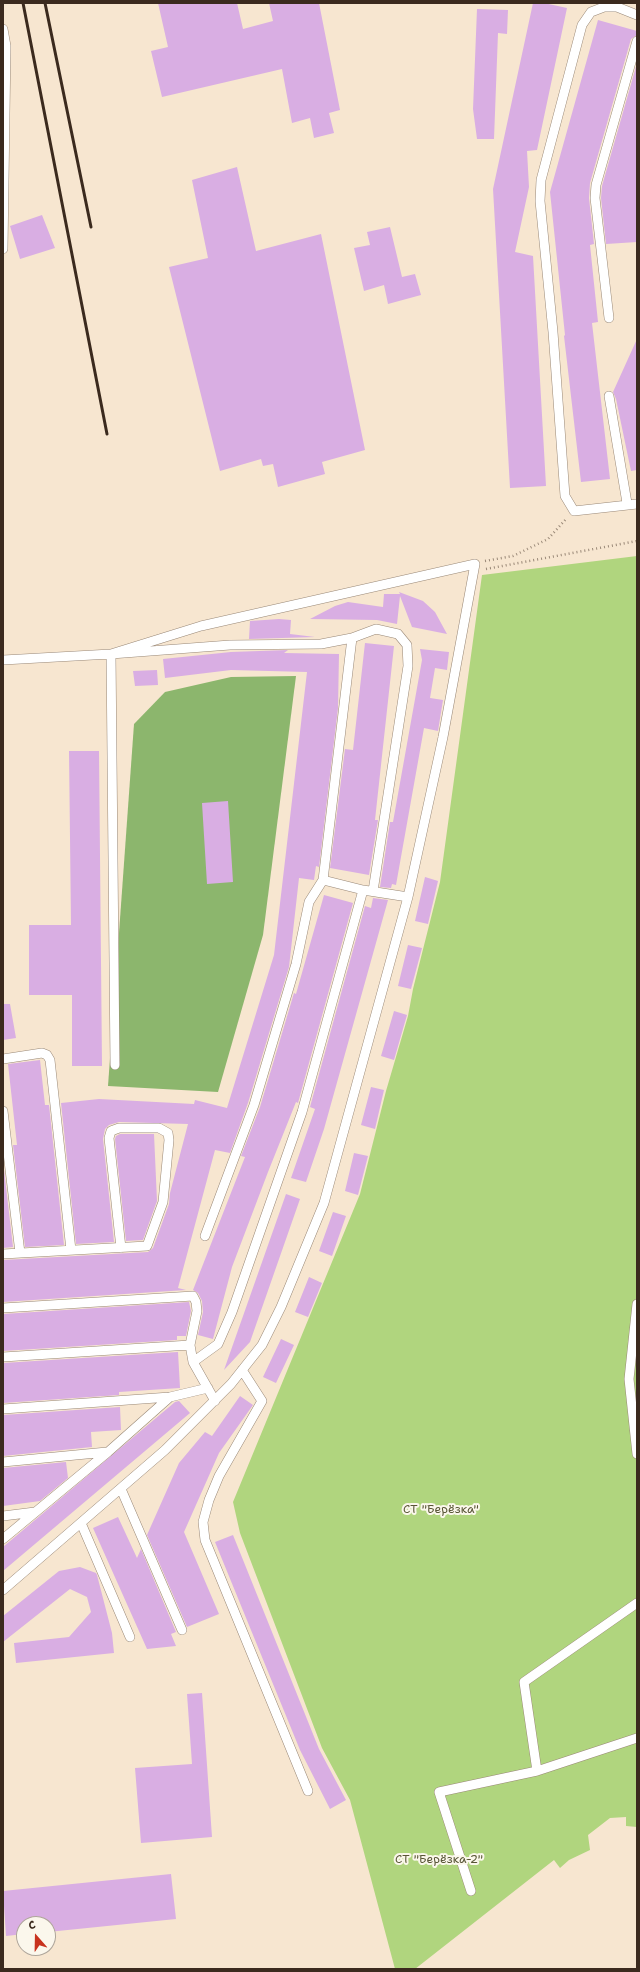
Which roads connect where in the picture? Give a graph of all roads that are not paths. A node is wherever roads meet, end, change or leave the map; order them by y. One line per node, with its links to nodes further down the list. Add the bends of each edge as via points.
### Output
1 (617, 5): 2 (lane); 8 (lane, via 591,12 582,25 541,180 540,201 565,496 574,511)
2 (637, 15)
3 (3, 29): 5 (lane, via 6,46)
4 (637, 41): 6 (lane, via 596,185 595,198)
5 (3, 249)
6 (609, 318)
7 (609, 396): 8 (lane)
8 (627, 503): 9 (lane)
9 (637, 504)
10 (352, 638): 11 (lane, via 321,644 230,645); 13 (lane); 14 (lane, via 376,628 398,634 407,645 408,666)
11 (111, 654): 12 (lane); 15 (lane, via 200,626 474,567 443,737); 17 (lane)
12 (3, 660)
13 (323, 880): 14 (lane); 19 (lane, via 309,902 296,964 254,1105)
14 (368, 890): 15 (lane); 28 (lane, via 302,1112 232,1312 218,1344)
15 (408, 897): 29 (lane, via 324,1203 281,1307 262,1345)
16 (3, 1059): 21 (lane, via 42,1053 50,1060)
17 (115, 1065)
18 (3, 1111): 22 (lane)
19 (205, 1236)
20 (121, 1248): 20 (lane, via 147,1246 163,1202 170,1140 168,1133 159,1128 119,1128 111,1131); 21 (lane)
21 (71, 1250): 22 (lane)
22 (20, 1253): 23 (lane)
23 (3, 1254)
24 (637, 1304): 35 (lane, via 629,1379)
25 (3, 1308): 26 (lane, via 193,1296 197,1312)
26 (190, 1345): 27 (lane); 28 (lane)
27 (3, 1357)
28 (193, 1362): 30 (lane)
29 (242, 1370): 32 (lane); 48 (lane, via 262,1401 219,1476 209,1500 203,1522 205,1540)
30 (208, 1388): 31 (lane); 32 (lane)
31 (170, 1397): 33 (lane); 34 (lane)
32 (215, 1401): 37 (lane)
33 (3, 1409)
34 (108, 1452): 36 (lane); 38 (lane)
35 (637, 1454)
36 (3, 1462)
37 (120, 1489): 40 (lane); 44 (lane)
38 (35, 1512): 39 (lane); 41 (lane)
39 (3, 1516)
40 (81, 1523): 42 (lane); 45 (lane)
41 (3, 1539)
42 (3, 1590)
43 (637, 1603): 47 (lane, via 524,1682)
44 (182, 1630)
45 (130, 1637)
46 (637, 1738): 47 (lane)
47 (537, 1771): 49 (lane, via 439,1792)
48 (308, 1791)
49 (471, 1891)

